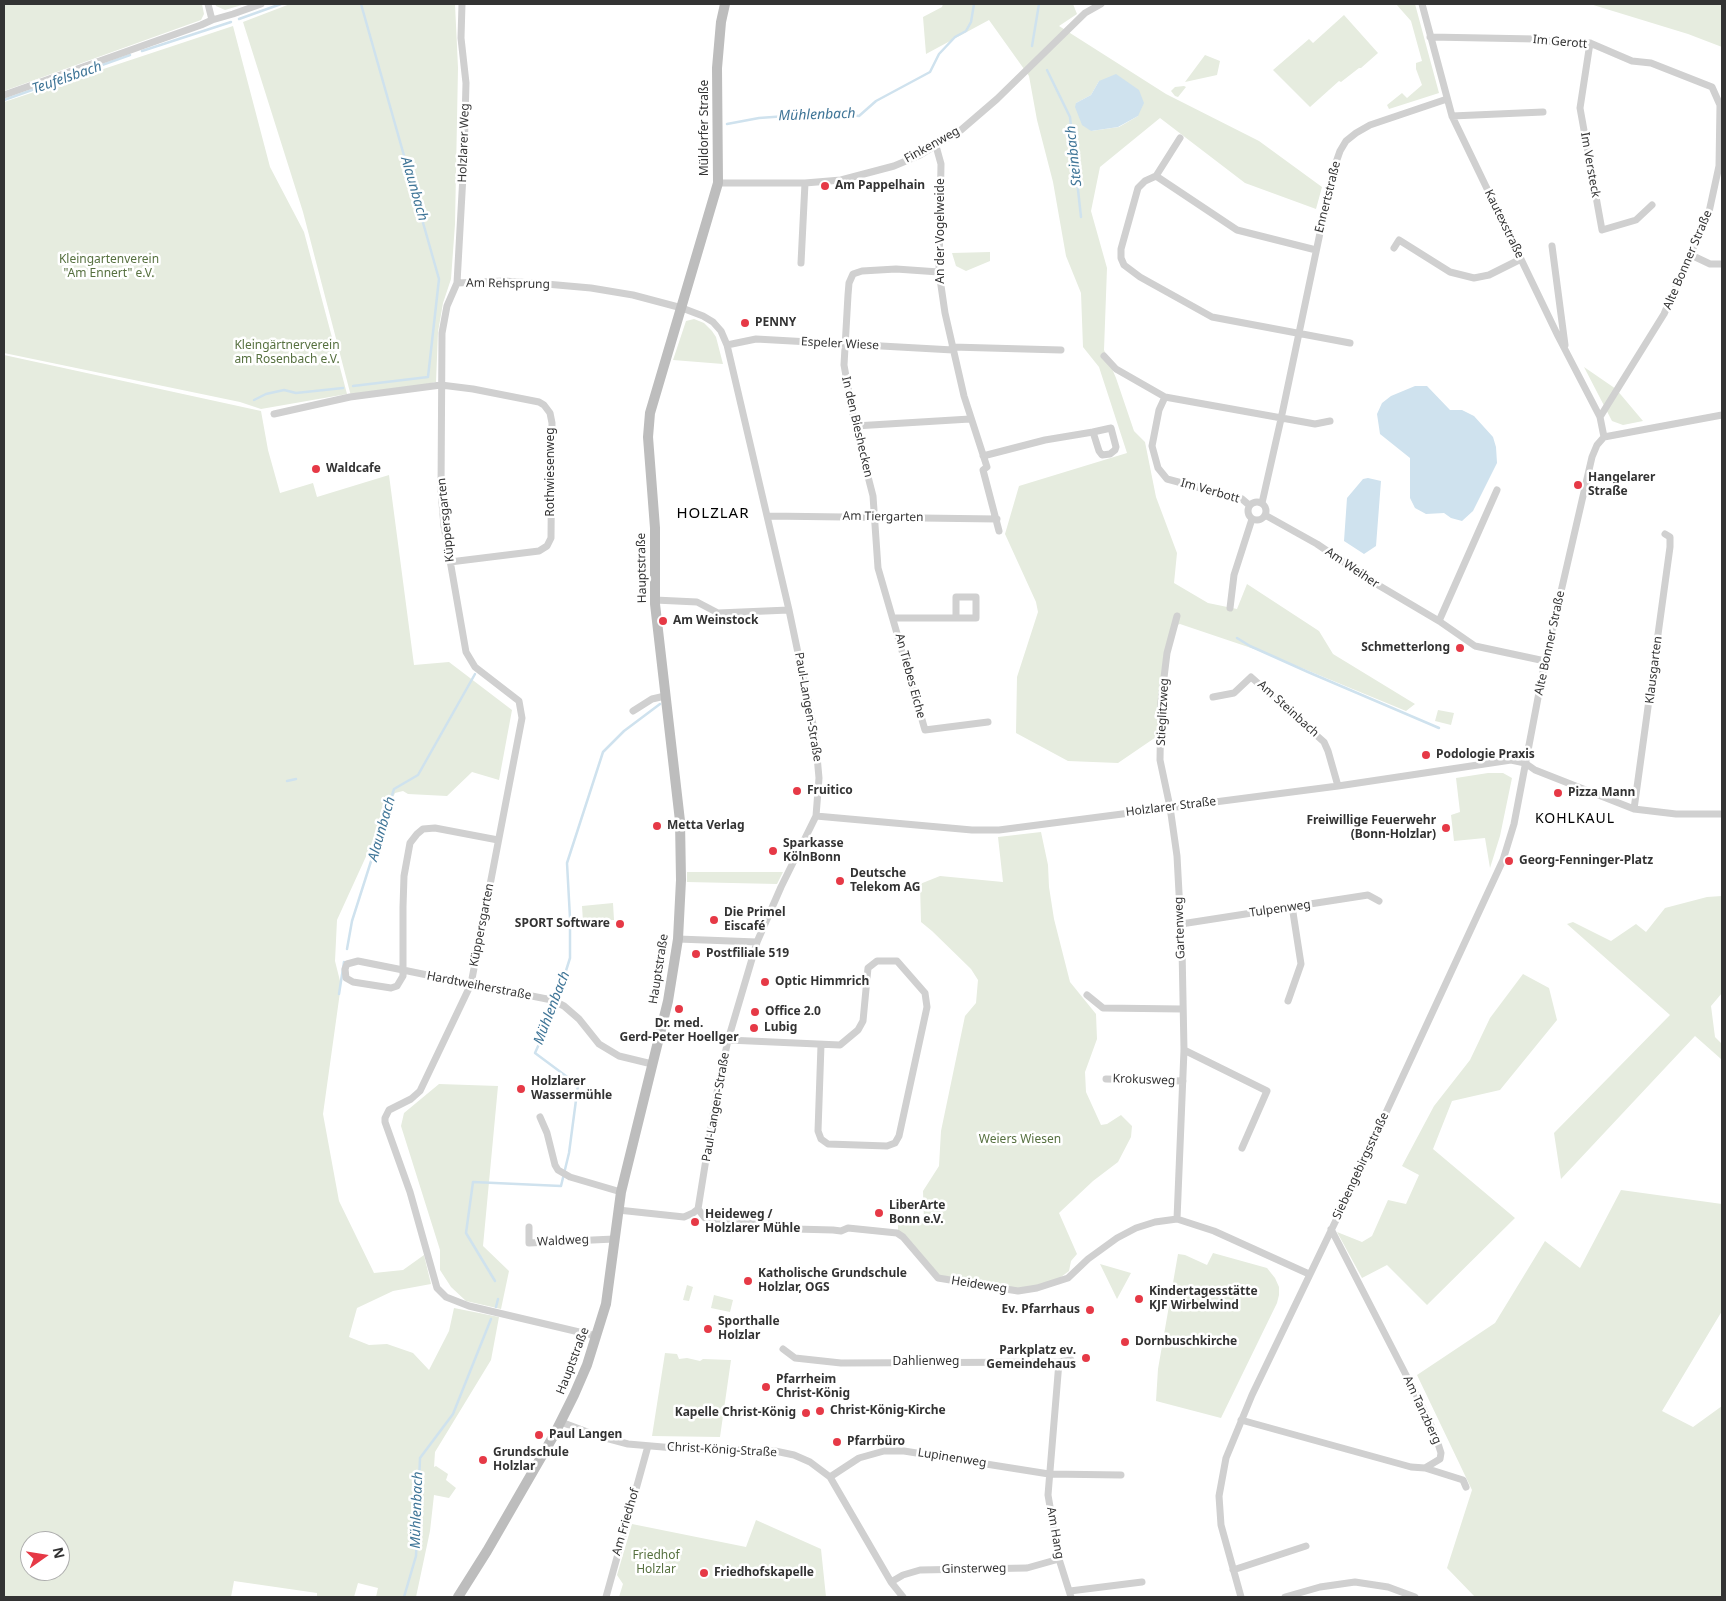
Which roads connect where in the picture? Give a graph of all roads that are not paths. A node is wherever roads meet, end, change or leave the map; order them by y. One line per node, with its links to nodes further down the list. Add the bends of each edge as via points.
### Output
1 (208, 4): 7 (street)
2 (260, 4): 7 (street)
3 (462, 4): 29 (street, Holzlarer Weg, via 461,38 466,83)
4 (725, 4): 19 (main road, Müldorfer Straße, via 717,68)
5 (1102, 4): 16 (street, Finkenweg, via 1085,13 997,99 961,130)
6 (1422, 4): 8 (street, Kautexstraße)
7 (212, 20): 11 (street)
8 (1430, 37): 9 (street, Im Gerott); 12 (street, Kautexstraße)
9 (1590, 43): 10 (street, Im Gerott, via 1632,61 1650,63); 20 (street, Im Versteck, via 1580,108 1602,230 1636,220)
10 (1712, 87): 24 (street, Alte Bonner Straße, via 1720,106 1719,166 1709,212)
11 (4, 95)
12 (1447, 99): 14 (street, Kautexstraße); 23 (street, Ennertstraße, via 1370,125 1346,141 1333,171)
13 (1543, 112): 14 (street)
14 (1452, 116): 25 (street, Kautexstraße)
15 (1180, 138): 17 (street)
16 (936, 146): 18 (street, Finkenweg, via 879,170 841,180); 28 (street, An der Vogelweide, via 941,164)
17 (1156, 176): 23 (street, via 1237,230); 31 (street, via 1138,188 1121,249 1124,264 1140,277 1212,317)
18 (805, 183): 19 (street, Finkenweg); 26 (street)
19 (718, 184): 30 (main road, Müldorfer Straße)
20 (1652, 205)
21 (1552, 246): 37 (street)
22 (1394, 248): 25 (street, via 1399,240 1450,272 1474,278 1489,275)
23 (1316, 250): 31 (street, Ennertstraße)
24 (1692, 255): 27 (street, via 1710,264); 43 (street, Alte Bonner Straße, via 1664,314)
25 (1521, 259): 37 (street, Kautexstraße)
26 (801, 263)
27 (1722, 264)
28 (939, 272): 34 (street, In den Bieshecken, via 896,269 853,274 849,283); 35 (street, An der Vogelweide)
29 (457, 283): 30 (street, Am Rehsprung, via 510,281 591,288); 39 (street, Am Rehsprung, via 447,306 442,332)
30 (682, 308): 33 (street, Paul-Langen-Straße, via 713,322); 62 (main road, Hauptstraße, via 648,425)
31 (1299, 334): 32 (street); 45 (street, Ennertstraße)
32 (1350, 343)
33 (727, 345): 34 (street, Espeler Wiese, via 756,339); 55 (street, Paul-Langen-Straße)
34 (845, 345): 35 (street, Espeler Wiese); 47 (street, In den Bieshecken, via 844,365)
35 (952, 348): 36 (street); 44 (street, An der Vogelweide)
36 (1061, 350)
37 (1566, 350): 43 (street, Kautexstraße)
38 (1104, 356): 40 (street, via 1116,369)
39 (441, 385): 41 (street, via 350,397); 61 (street, Küppersgarten, via 441,491); 61 (street, Rothwiesenweg, via 473,388 539,402 550,413 552,423 551,538 547,546 539,551)
40 (1165, 398): 45 (street); 53 (street, Im Verbott, via 1159,410 1152,446 1158,468 1167,479 1242,499)
41 (274, 414)
42 (1722, 415): 49 (street)
43 (1600, 417): 49 (street, Kautexstraße)
44 (970, 419): 47 (street); 50 (street, An der Vogelweide)
45 (1281, 419): 46 (street, via 1314,424); 52 (street, Ennertstraße)
46 (1330, 421)
47 (855, 426): 56 (street, In den Bieshecken, via 873,496)
48 (1093, 432): 50 (street)
49 (1604, 437): 69 (street, Alte Bonner Straße, via 1592,457)
50 (983, 456): 57 (street, An der Vogelweide, via 987,468 983,470)
51 (1497, 490): 68 (street)
52 (1262, 503): 53 (street); 54 (street)
53 (1250, 505): 58 (street, via 1248,513)
54 (1266, 515): 58 (street, via 1258,520); 68 (street, Am Weiher)
55 (768, 516): 56 (street, Am Tiergarten); 64 (street, Paul-Langen-Straße)
56 (874, 517): 57 (street, Am Tiergarten); 66 (street, An Tiebes Eiche, via 878,568)
57 (997, 517): 59 (street)
58 (1252, 519): 63 (street, via 1234,575)
59 (999, 531)
60 (1666, 534): 77 (street, Klausgarten, via 1670,537 1670,547)
61 (450, 562): 80 (street, Küppersgarten, via 466,652 476,667 519,700 521,708 521,728)
62 (655, 600): 64 (street, via 697,602 718,613); 70 (main road, Hauptstraße)
63 (1230, 608)
64 (789, 610): 79 (street, Paul-Langen-Straße, via 817,746)
65 (1176, 616): 76 (street, Stieglitzweg, via 1167,653 1161,702 1160,760)
66 (894, 618): 67 (street, An Tiebes Eiche); 73 (street, An Tiebes Eiche, via 925,730)
67 (956, 618)
68 (1439, 621): 69 (street, Am Weiher, via 1475,646)
69 (1545, 661): 74 (street, Alte Bonner Straße)
70 (665, 696): 72 (street, via 652,699); 84 (main road, Hauptstraße, via 680,821)
71 (1213, 697): 75 (street, Am Steinbach, via 1234,693 1251,676 1324,742)
72 (633, 711)
73 (988, 722)
74 (1525, 763): 75 (street, Holzlarer Straße, via 1512,760 1495,762); 77 (street, via 1535,770); 104 (street, Siebengebirgsstraße, via 1514,824 1503,860)
75 (1338, 786): 76 (street, Holzlarer Straße)
76 (1170, 807): 79 (street, Holzlarer Straße, via 998,830); 83 (street, Gartenweg)
77 (1634, 808): 78 (street, via 1676,814)
78 (1722, 814)
79 (816, 816): 85 (street, Paul-Langen-Straße)
80 (498, 840): 86 (street, via 435,828 423,829 416,834 410,843 404,876); 87 (street, Küppersgarten)
81 (1379, 901): 82 (street, Tulpenweg, via 1368,895)
82 (1292, 906): 83 (street, Tulpenweg); 89 (street, via 1301,964)
83 (1181, 924): 90 (street, Gartenweg)
84 (678, 939): 85 (street); 94 (main road, Hauptstraße, via 668,1001)
85 (757, 942): 91 (street, Paul-Langen-Straße)
86 (403, 970): 86 (street, Hardtweiherstraße, via 358,961 347,964 345,973 346,978 353,982 391,988 399,983); 87 (street, Hardtweiherstraße)
87 (471, 984): 94 (street, Hardtweiherstraße, via 552,1000 579,1019 599,1044 619,1056); 107 (street, Küppersgarten, via 420,1091 390,1110 385,1118 385,1127 410,1192 437,1288 446,1297 469,1306)
88 (1087, 995): 90 (street, via 1104,1008)
89 (1288, 1001)
90 (1182, 1010): 93 (street, Gartenweg)
91 (728, 1040): 92 (street); 100 (street, Paul-Langen-Straße)
92 (821, 1045): 92 (street, via 818,1131 821,1139 828,1144 895,1144 927,1006 925,993 897,961 877,961 868,968 862,1021 858,1030 840,1045)
93 (1184, 1050): 96 (street, Gartenweg); 98 (street, via 1267,1091)
94 (652, 1064): 99 (main road, Hauptstraße)
95 (1106, 1079): 96 (street, Krokusweg)
96 (1183, 1081): 102 (street, Gartenweg)
97 (540, 1117): 99 (street, via 558,1170 570,1177)
98 (1242, 1148)
99 (620, 1192): 101 (main road, Hauptstraße)
100 (698, 1209): 101 (street, via 684,1217); 102 (street, Heideweg, via 705,1218 718,1222 897,1233 938,1278 1018,1291 1068,1278 1117,1238 1136,1228)
101 (618, 1210): 105 (main road, Hauptstraße)
102 (1177, 1219): 106 (street, Heideweg, via 1214,1231)
103 (529, 1227): 105 (street, Waldweg, via 529,1243)
104 (1331, 1229): 106 (street, Siebengebirgsstraße); 114 (street, Am Tanzberg, via 1435,1434 1440,1459)
105 (614, 1239): 107 (main road, Hauptstraße, via 606,1304)
106 (1309, 1274): 111 (street, Siebengebirgsstraße)
107 (596, 1336): 112 (main road, Hauptstraße, via 587,1365)
108 (783, 1349): 110 (street, Dahlienweg, via 795,1358 841,1363)
109 (1072, 1360): 110 (street, Dahlienweg)
110 (1059, 1362): 115 (street, Am Hang)
111 (1241, 1420): 114 (street, via 1411,1467); 121 (street, Siebengebirgsstraße, via 1226,1458 1219,1496 1221,1525)
112 (561, 1422): 113 (street, Christ-König-Straße, via 605,1438); 125 (main road, Hauptstraße)
113 (648, 1446): 117 (street, Christ-König-Straße, via 775,1451 810,1462); 126 (street, Am Friedhof)
114 (1425, 1468): 118 (street, via 1463,1480)
115 (1049, 1474): 116 (street); 117 (street, Lupinenweg, via 904,1451 884,1451 859,1458); 120 (street, Am Hang, via 1048,1495)
116 (1121, 1475)
117 (830, 1476): 122 (street, Christ-König-Straße)
118 (1466, 1487)
119 (1306, 1546): 121 (street)
120 (1059, 1559): 122 (street, Ginsterweg, via 1027,1568 920,1570); 124 (street, Am Hang)
121 (1233, 1570): 128 (street, Siebengebirgsstraße)
122 (891, 1582): 127 (street, Christ-König-Straße)
123 (1142, 1582): 124 (street, Am Hang)
124 (1070, 1594)
125 (458, 1597)
126 (606, 1597)
127 (903, 1597)
128 (1242, 1597)
129 (1284, 1597): 130 (street, via 1320,1586 1355,1582 1388,1587)
130 (1416, 1597)

